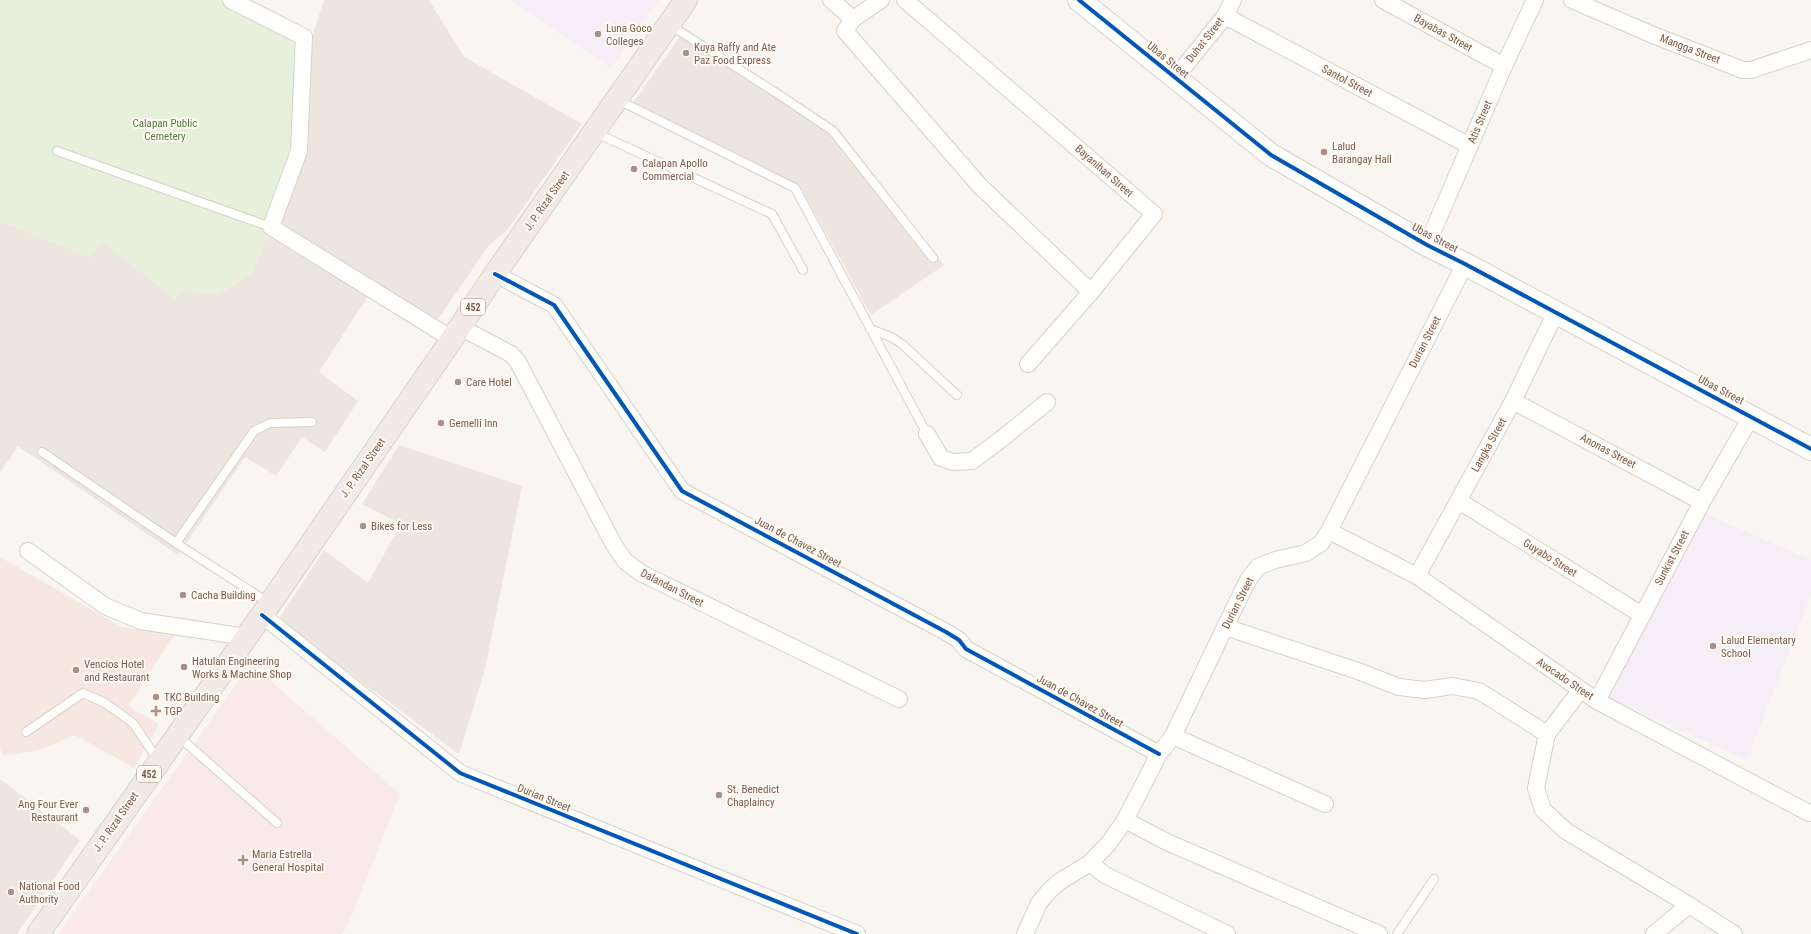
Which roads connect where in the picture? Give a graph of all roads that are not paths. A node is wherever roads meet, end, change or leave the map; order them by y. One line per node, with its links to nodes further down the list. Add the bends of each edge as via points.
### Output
1 (231, 0): 21 (street, via 304,37 299,151)
2 (686, 0): 13 (highway, J. P. Rizal Street / 452)
3 (831, 0): 12 (street)
4 (880, 0): 12 (street)
5 (905, 0): 27 (street, Bayanihan Street, via 1154,214)
6 (1079, 0): 16 (street, Ubas Street)
7 (1233, 0): 11 (street, Duhat Street)
8 (1383, 0): 15 (street, Bayabas Street)
9 (1534, 0): 15 (street, Atis Street)
10 (1572, 0): 14 (street, Mangga Street, via 1743,70 1751,70)
11 (1225, 16): 16 (street, Duhat Street); 19 (street, Santol Street)
12 (853, 20): 27 (street, via 845,31 980,186)
13 (670, 24): 17 (highway, J. P. Rizal Street / 452); 23 (lane, via 833,131)
14 (1811, 50)
15 (1504, 66): 19 (street, Atis Street)
16 (1175, 78): 22 (street, Ubas Street, via 1271,155)
17 (618, 100): 18 (highway, J. P. Rizal Street / 452); 29 (lane, via 795,188)
18 (595, 133): 25 (lane, via 772,214); 26 (highway, J. P. Rizal Street / 452)
19 (1470, 146): 22 (street, Atis Street)
20 (57, 151): 21 (lane)
21 (271, 227): 30 (street, Dalandan Street)
22 (1427, 245): 24 (street, Ubas Street)
23 (933, 258)
24 (1465, 264): 28 (street, Ubas Street); 42 (street, Durian Street)
25 (803, 270)
26 (495, 274): 30 (highway, J. P. Rizal Street / 452); 57 (street, Juan de Chavez Street, via 554,305 682,491 946,632 959,640 966,649)
27 (1091, 292): 31 (street, Bayanihan Street)
28 (1556, 312): 33 (street, Langka Street); 35 (street, Ubas Street)
29 (870, 329): 32 (lane, via 902,344); 37 (lane)
30 (456, 333): 46 (highway, J. P. Rizal Street / 452); 51 (street, Dalandan Street, via 512,354 518,362 614,545 625,561 641,573)
31 (1028, 364)
32 (957, 394)
33 (1513, 400): 40 (street, Langka Street); 41 (street, Anonas Street)
34 (1047, 402): 37 (street, via 972,460 954,462 941,458)
35 (1751, 416): 38 (street, Ubas Street); 41 (street, Sunkist Street)
36 (312, 422): 43 (lane, via 270,423 254,431)
37 (927, 434)
38 (1811, 449)
39 (42, 452): 43 (lane)
40 (1459, 501): 45 (street, Langka Street); 47 (street, Guyabo Street)
41 (1702, 502): 47 (street, Sunkist Street)
42 (1329, 531): 45 (street, Avocado Street); 48 (street, Durian Street, via 1320,544 1306,553 1258,567 1248,580)
43 (176, 543): 46 (lane)
44 (28, 551): 49 (street, via 104,606 141,621)
45 (1417, 576): 50 (street, Avocado Street)
46 (266, 609): 49 (highway, J. P. Rizal Street / 452); 67 (street, Durian Street, via 460,773)
47 (1642, 615): 52 (street, Sunkist Street)
48 (1225, 627): 54 (street, via 1399,687 1425,690 1452,686 1479,692); 56 (street, Durian Street)
49 (246, 637): 55 (highway, J. P. Rizal Street / 452)
50 (1580, 691): 52 (street, Avocado Street); 54 (street)
51 (899, 699)
52 (1597, 701): 60 (street, Avocado Street)
53 (26, 732): 58 (lane, via 83,693 105,703 133,723)
54 (1547, 734): 65 (street, via 1536,788 1543,810 1566,831)
55 (177, 735): 58 (highway, J. P. Rizal Street / 452); 62 (lane)
56 (1173, 736): 57 (street, Durian Street); 59 (street)
57 (1159, 754): 61 (street, Durian Street)
58 (159, 760): 66 (highway, J. P. Rizal Street / 452)
59 (1325, 804)
60 (1809, 813)
61 (1125, 820): 63 (street, Durian Street, via 1109,843); 70 (street, via 1167,842)
62 (277, 823)
63 (1090, 863): 68 (street, Durian Street, via 1049,891 1039,903); 69 (street, via 1105,875)
64 (1434, 879): 71 (lane)
65 (1689, 905): 72 (street); 73 (street)
66 (38, 934)
67 (857, 934)
68 (1024, 934)
69 (1227, 934)
70 (1379, 934)
71 (1397, 934)
72 (1654, 934)
73 (1734, 934)

